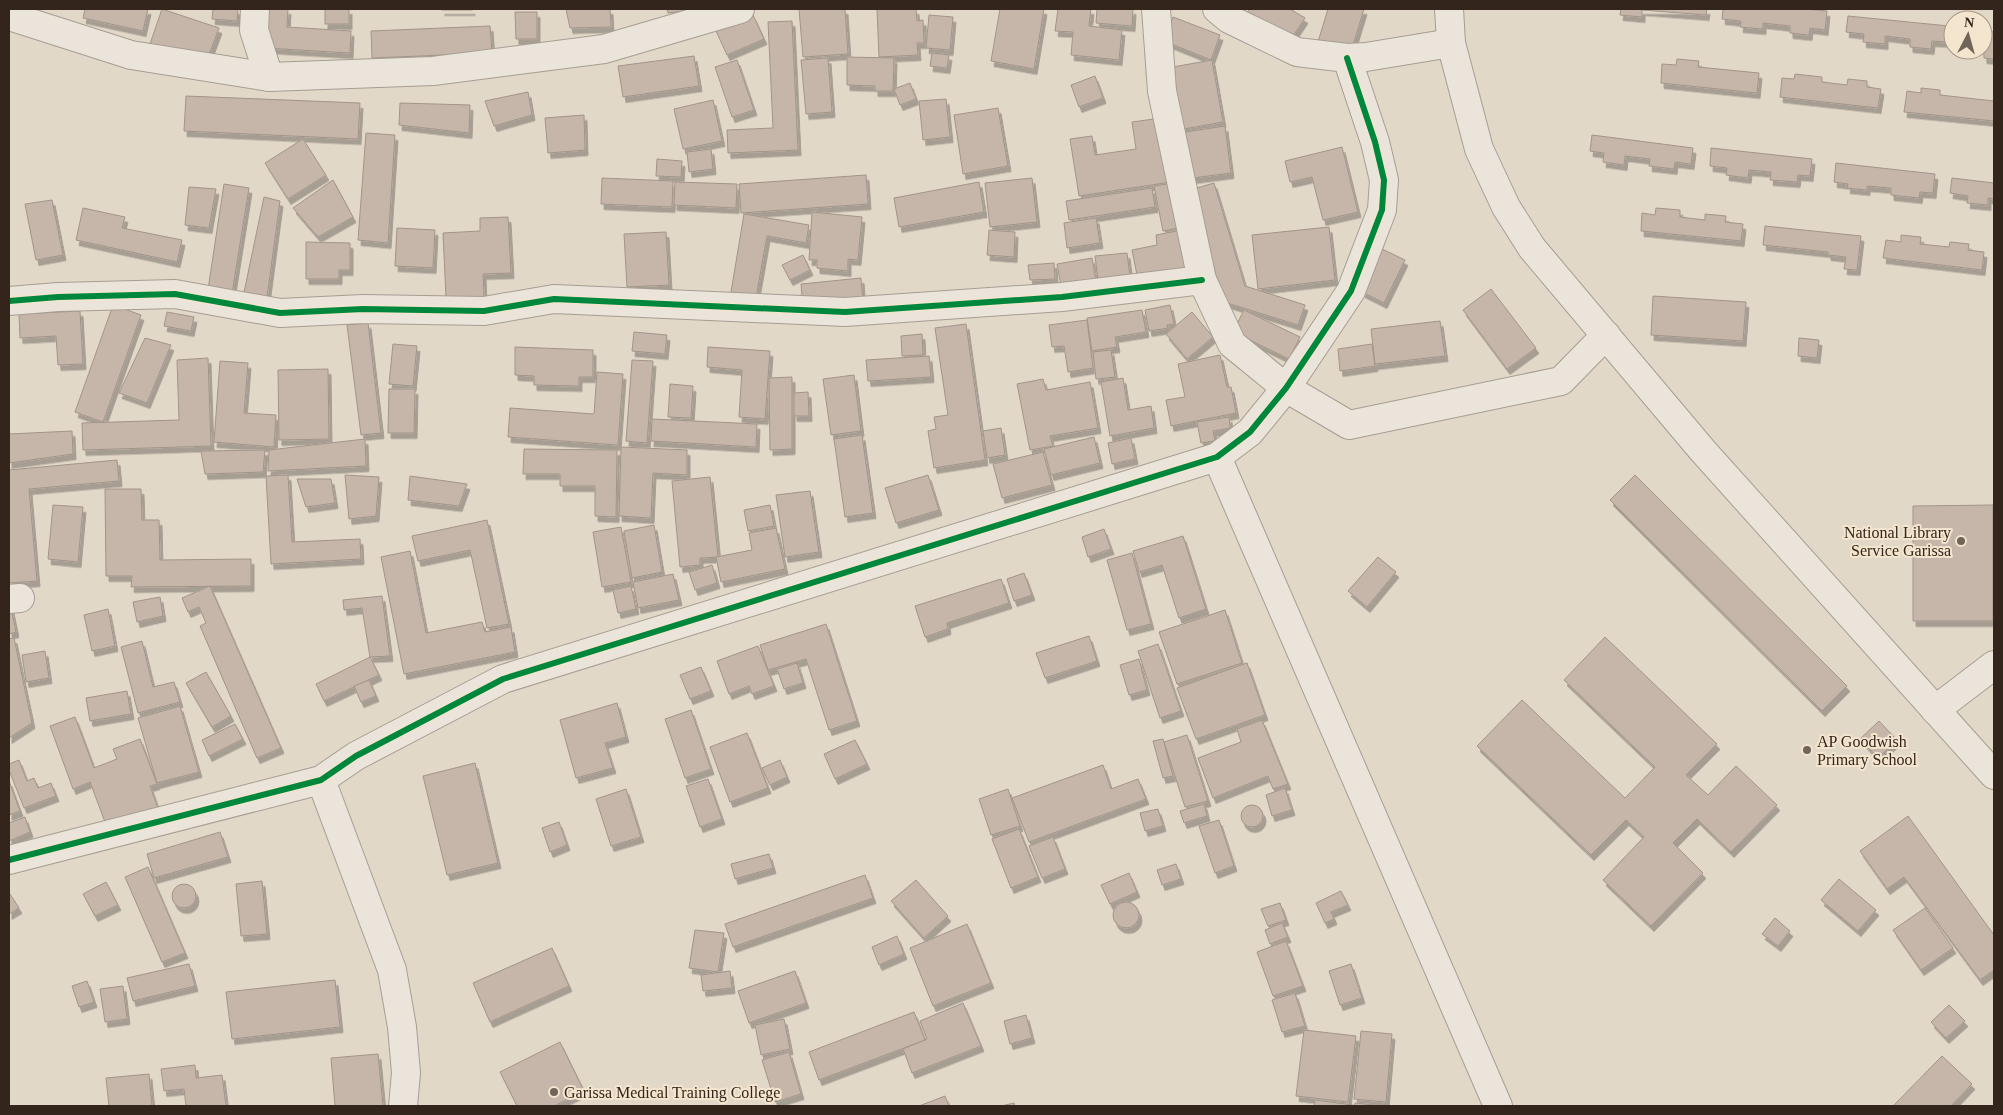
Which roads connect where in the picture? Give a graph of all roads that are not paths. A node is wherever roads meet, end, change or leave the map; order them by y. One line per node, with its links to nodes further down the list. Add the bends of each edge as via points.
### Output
1 (255, 9): 9 (street, via 254,30)
2 (740, 9): 9 (street, via 604,49 433,71)
3 (1156, 9): 10 (street, via 1162,91)
4 (1217, 9): 8 (street, via 1229,19 1297,52)
5 (1449, 9): 7 (street)
6 (9, 16): 9 (street, via 131,55)
7 (1451, 43): 8 (street); 12 (street, via 1479,149 1506,207 1532,248)
8 (1347, 58): 13 (street, via 1384,180 1382,210 1351,291)
9 (269, 77)
10 (1202, 280): 11 (street, via 1062,297 845,312 554,299 484,311 363,309 280,312 175,294); 13 (street, via 1232,344)
11 (9, 301)
12 (1606, 335): 13 (street, via 1561,381 1349,425); 16 (street, via 1703,451)
13 (1286, 388): 14 (street, via 1250,432)
14 (1216, 457): 18 (street, via 503,679 356,756); 21 (street)
15 (1994, 665): 16 (street)
16 (1936, 710): 17 (street)
17 (1994, 776)
18 (321, 780): 19 (street); 20 (street, via 392,970 406,1073)
19 (9, 860)
20 (403, 1106)
21 (1498, 1106)

